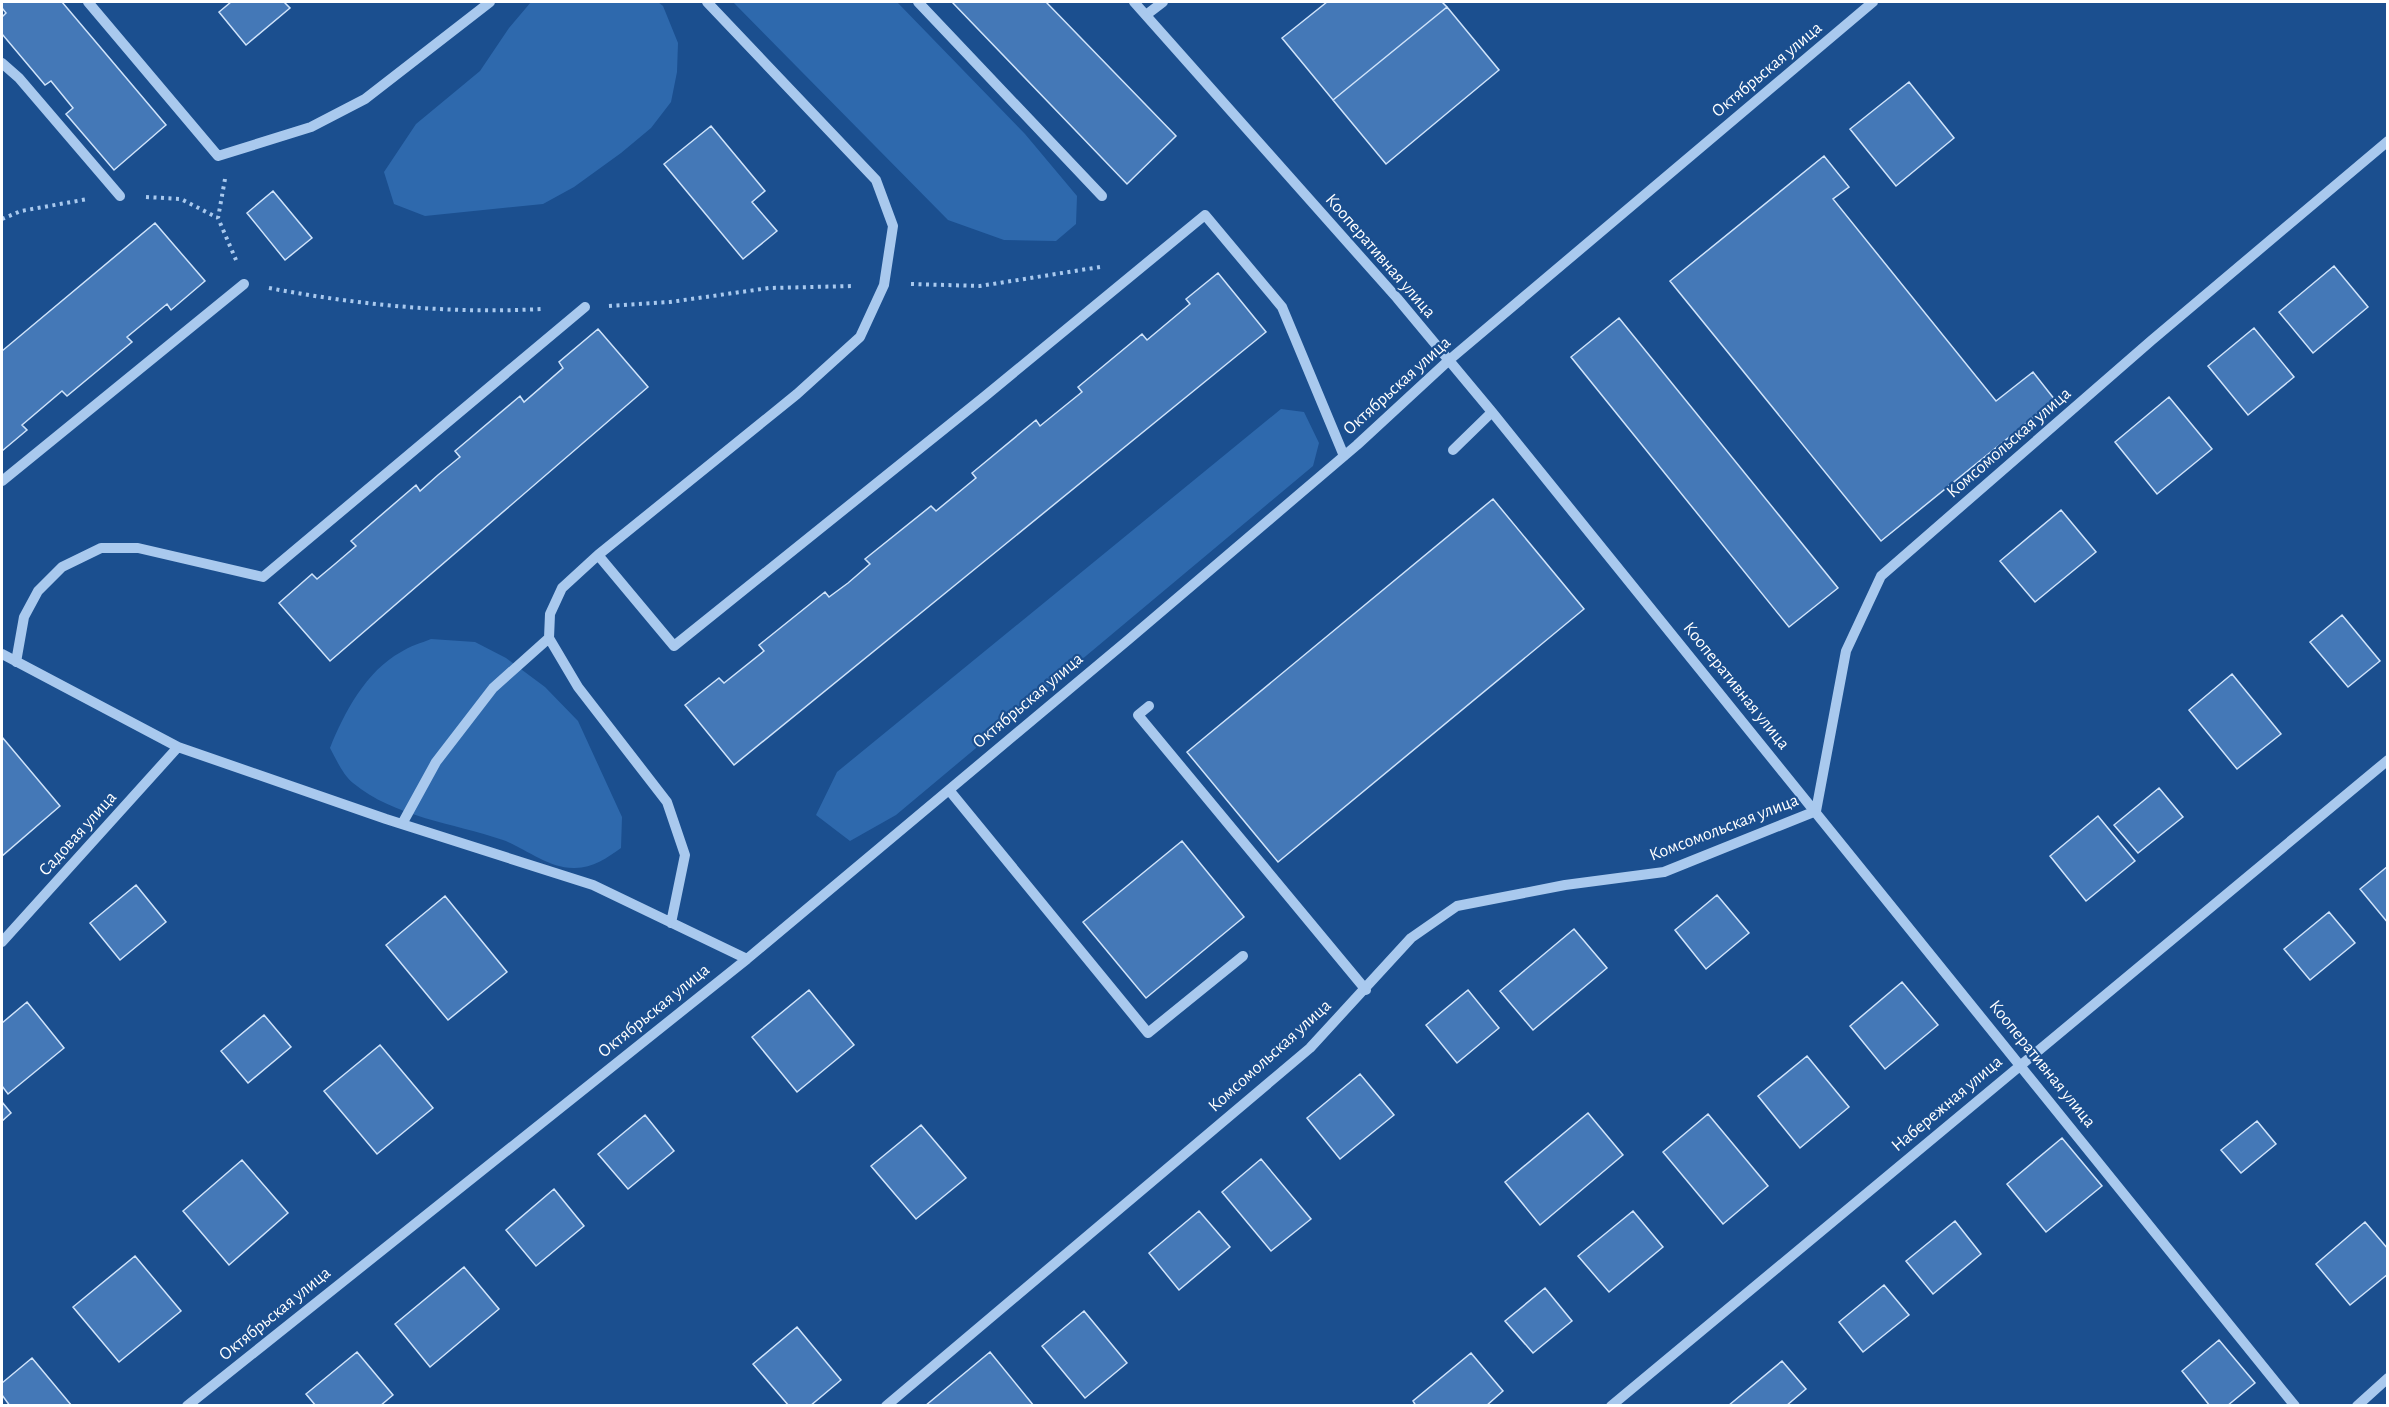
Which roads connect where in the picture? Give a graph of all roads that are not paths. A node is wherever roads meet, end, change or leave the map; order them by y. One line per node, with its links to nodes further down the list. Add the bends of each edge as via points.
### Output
1 (87, 2): 2 (street, via 218,156 311,127 365,99)
2 (490, 2)
3 (707, 2): 20 (street, via 876,180 893,226 884,285 860,337 797,394)
4 (918, 2): 12 (street)
5 (1134, 2): 8 (street, Кооперативная улица)
6 (1163, 2): 8 (street)
7 (1873, 2): 15 (street, Октябрьская улица)
8 (1146, 15): 15 (street, Кооперативная улица, via 1397,298)
9 (2, 63): 11 (street)
10 (2388, 141): 28 (street, Комсомольская улица, via 1881,576 1846,651)
11 (120, 196)
12 (1102, 196)
13 (244, 284): 19 (street)
14 (585, 307): 23 (street, via 263,577 138,548 101,548 62,567 38,591 24,617)
15 (1448, 361): 16 (street, Кооперативная улица); 18 (street, Октябрьская улица)
16 (1492, 412): 17 (street); 28 (street, Кооперативная улица)
17 (1453, 450)
18 (1344, 456): 20 (street, via 1282,307 1205,215 674,646); 27 (street, Октябрьская улица)
19 (2, 481)
20 (598, 555): 21 (street, via 562,588 550,614)
21 (549, 638): 29 (street, via 493,688 436,762); 30 (street, via 578,687 667,802 685,855)
22 (2, 654): 23 (street)
23 (16, 662): 25 (street)
24 (1149, 706): 34 (street, via 1138,715)
25 (178, 747): 29 (street); 31 (street, Садовая улица)
26 (2388, 760): 35 (street, Набережная улица)
27 (949, 790): 32 (street, via 1148,1033); 33 (street, Октябрьская улица)
28 (1816, 811): 34 (street, Комсомольская улица, via 1664,872 1565,885 1457,906 1412,938); 35 (street, Кооперативная улица)
29 (402, 824): 30 (street, via 593,885)
30 (671, 923): 33 (street)
31 (2, 942)
32 (1244, 956)
33 (747, 959): 37 (street, Октябрьская улица)
34 (1366, 990): 38 (street, Комсомольская улица, via 1310,1048)
35 (2021, 1064): 39 (street, Набережная улица); 40 (street, Кооперативная улица)
36 (2388, 1378): 41 (street)
37 (187, 1406)
38 (886, 1406)
39 (1611, 1406)
40 (2295, 1406)
41 (2358, 1406)

